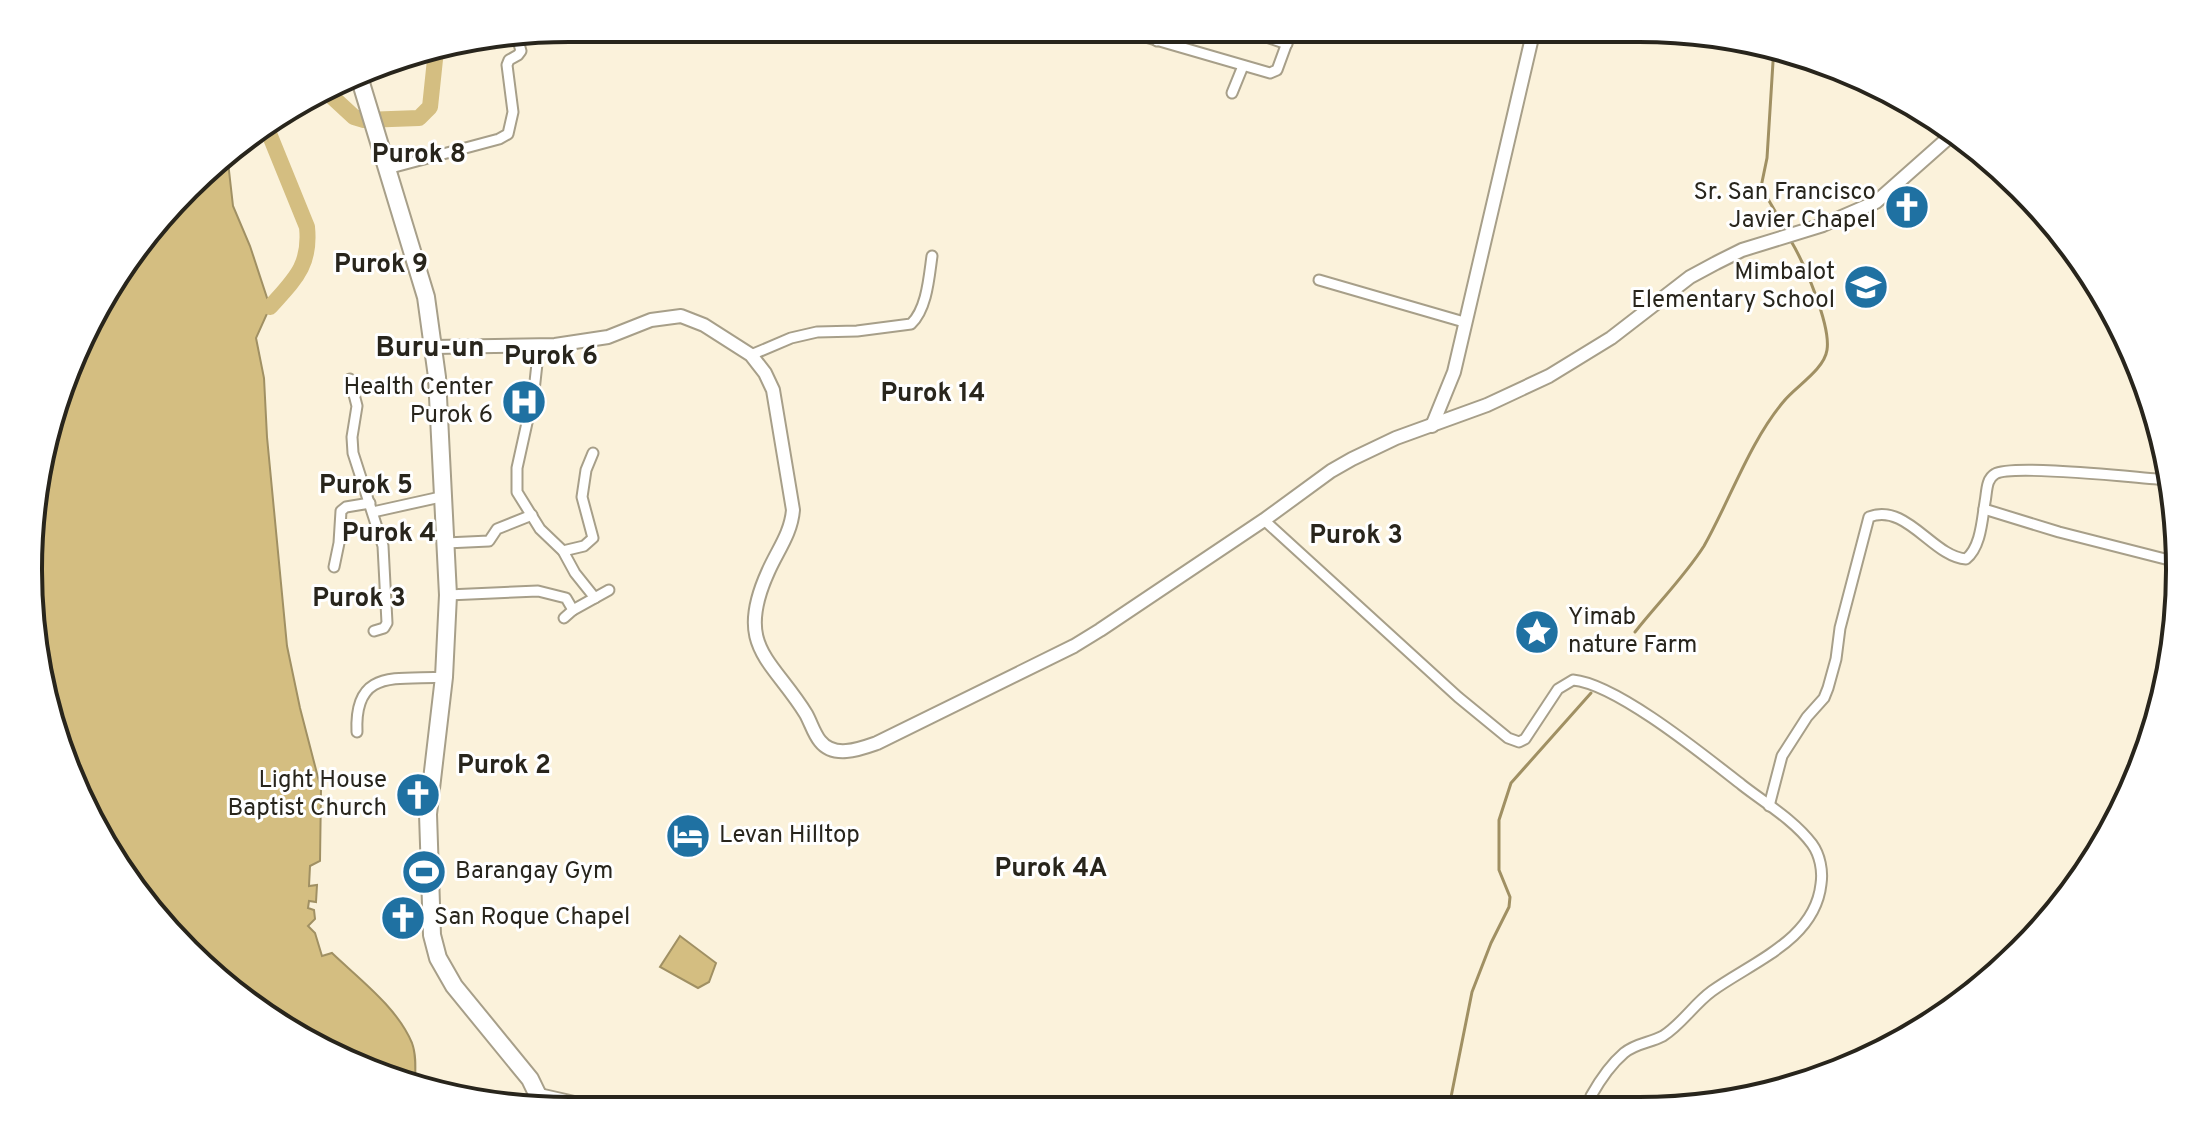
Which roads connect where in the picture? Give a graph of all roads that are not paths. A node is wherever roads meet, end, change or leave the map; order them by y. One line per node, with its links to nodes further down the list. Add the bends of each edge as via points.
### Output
1 (1160, 42): 6 (street)
2 (1281, 42): 4 (street)
3 (1531, 42): 13 (street)
4 (1287, 44): 6 (street, via 1274,73)
5 (520, 45): 10 (street, via 520,53 507,65 513,112 508,134)
6 (1243, 66): 8 (street)
7 (360, 85): 10 (highway)
8 (1232, 93)
9 (1945, 141): 18 (street, via 1876,202 1742,250 1690,277 1611,338 1549,376)
10 (387, 169): 15 (highway, via 426,297)
11 (932, 256): 16 (street, via 925,296 911,324 817,332)
12 (1319, 280): 13 (street)
13 (1464, 322): 18 (street, via 1454,372)
14 (539, 345): 15 (street); 16 (street, via 608,337 681,316); 24 (street, via 516,480 517,492)
15 (434, 347): 21 (highway)
16 (751, 355): 25 (street, via 773,390 793,510 766,575 756,637 765,660 829,749 848,751 877,743 1074,646)
17 (350, 379): 22 (street, via 357,406 353,453)
18 (1432, 426): 25 (street, via 1352,459)
19 (593, 453): 27 (street, via 582,497 593,538)
20 (2158, 482): 23 (street, via 2004,470 1991,477)
21 (445, 496): 22 (street); 26 (highway)
22 (372, 508): 29 (street, via 341,511); 33 (street, via 383,546 387,611 386,626)
23 (1984, 509): 28 (street); 36 (street, via 1975,550 1966,559 1893,518 1869,517 1828,688 1782,756)
24 (532, 515): 26 (street, via 497,529 489,541); 27 (street)
25 (1264, 520): 36 (street, via 1512,741 1527,736 1558,689 1582,681 1682,738)
26 (446, 543): 31 (highway)
27 (563, 551): 32 (street)
28 (2166, 559)
29 (334, 567)
30 (609, 590): 32 (street)
31 (448, 595): 32 (street, via 546,592 562,596 568,614); 34 (highway)
32 (595, 598)
33 (374, 631)
34 (444, 677): 35 (street, via 388,681 368,688 357,706); 37 (highway, via 428,814 432,935 454,986)
35 (357, 732)
36 (1769, 806): 40 (street, via 1813,845 1822,869 1817,906 1778,948 1711,992 1665,1034 1624,1053)
37 (537, 1093): 38 (highway); 39 (street)
38 (538, 1096)
39 (552, 1096)
40 (1591, 1096)

